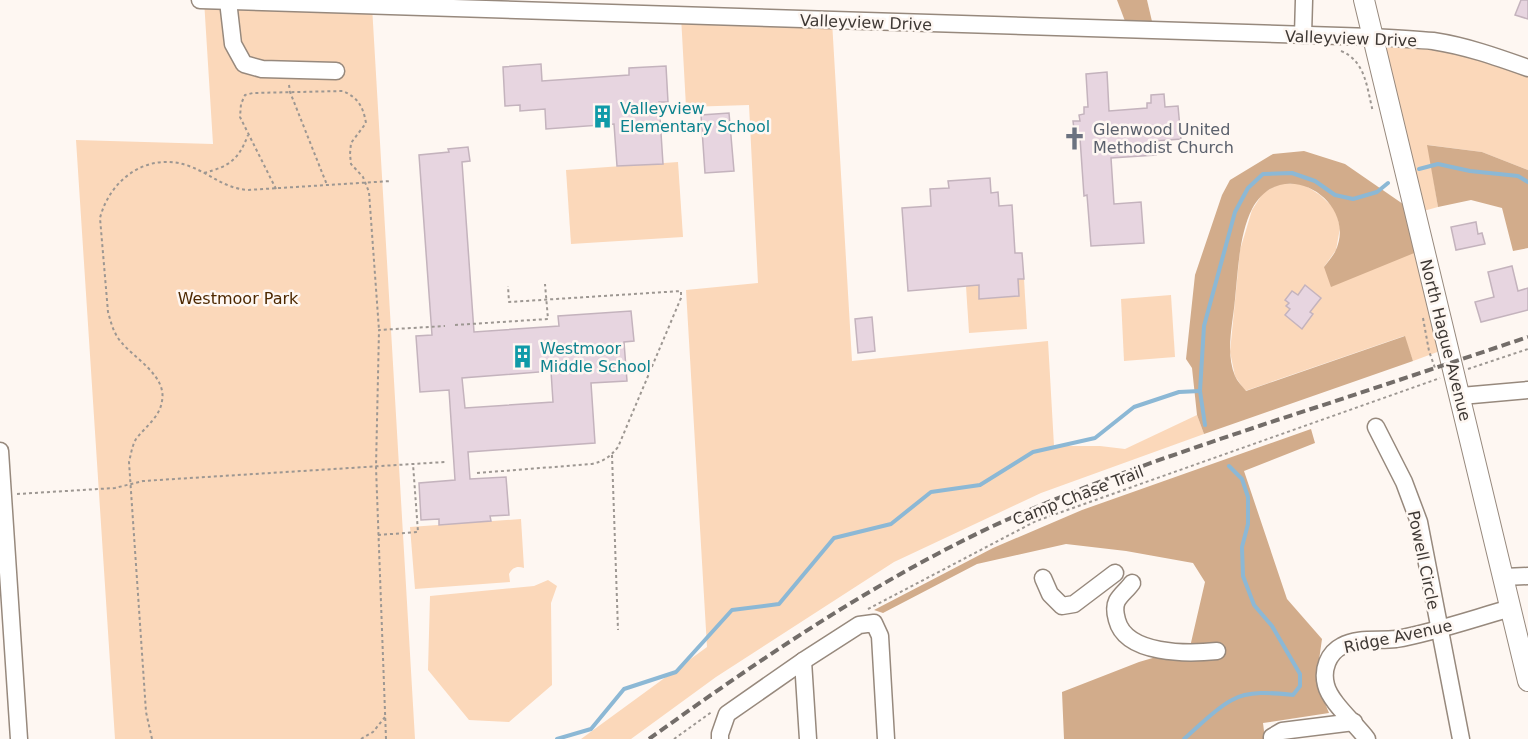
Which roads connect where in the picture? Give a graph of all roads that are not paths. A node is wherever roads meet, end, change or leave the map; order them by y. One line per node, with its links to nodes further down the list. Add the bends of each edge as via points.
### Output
1 (200, 0): 4 (street, Valleyview Drive)
2 (1304, 0): 6 (street)
3 (1364, 0): 7 (main road, North Hague Avenue)
4 (228, 1): 5 (street, Valleyview Drive); 9 (street, via 233,44 244,64 262,69)
5 (466, 4): 6 (street, Valleyview Drive)
6 (1303, 35): 7 (street, Valleyview Drive)
7 (1371, 37): 8 (street, Valleyview Drive, via 1431,41 1480,51); 11 (main road, North Hague Avenue, via 1445,370)
8 (1528, 68)
9 (336, 70)
10 (1528, 390): 11 (street)
11 (1461, 396): 17 (main road, North Hague Avenue)
12 (1376, 427): 21 (street, Powell Circle, via 1419,522)
13 (0, 451): 14 (street)
14 (1, 493): 26 (street)
15 (1115, 573): 18 (street, via 1074,604 1062,606 1050,594)
16 (1528, 576): 17 (street)
17 (1504, 577): 20 (main road, North Hague Avenue)
18 (1043, 578)
19 (1132, 583): 22 (street, via 1117,600 1114,612 1119,627 1135,644)
20 (1511, 608): 21 (street, Ridge Avenue); 24 (main road, North Hague Avenue)
21 (1439, 628): 25 (street, Ridge Avenue, via 1397,639 1346,644 1334,652 1327,663 1325,680 1330,697); 32 (street, Powell Circle)
22 (1217, 651)
23 (802, 661): 27 (street, via 727,714); 28 (street); 29 (street, via 859,625 874,623 880,636)
24 (1528, 681)
25 (1354, 722): 30 (street, via 1282,731); 31 (street)
26 (19, 739)
27 (720, 739)
28 (808, 739)
29 (886, 739)
30 (1272, 739)
31 (1367, 739)
32 (1461, 739)

